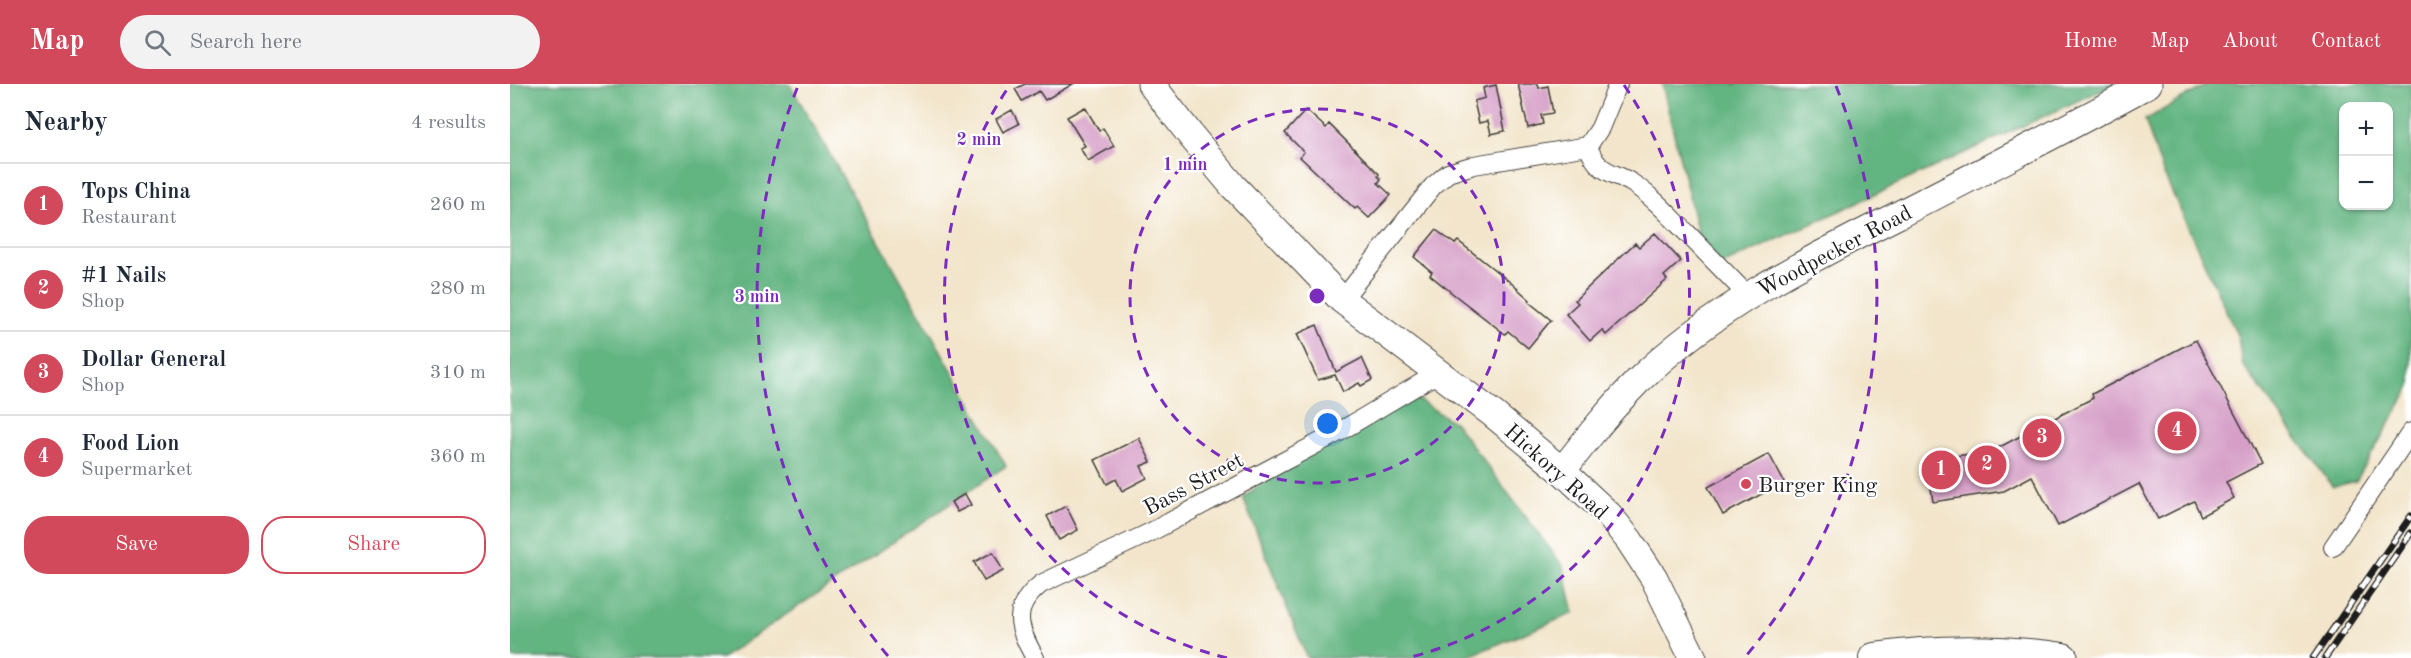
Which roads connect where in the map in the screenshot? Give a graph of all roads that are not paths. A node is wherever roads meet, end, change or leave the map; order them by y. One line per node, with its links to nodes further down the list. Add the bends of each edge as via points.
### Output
1 (1150, 84): 6 (main road, via 1233,186)
2 (1618, 84): 4 (street)
3 (2148, 84): 5 (main road, Woodpecker Road, via 1829,249)
4 (1588, 146): 5 (street, via 1600,167 1653,198); 6 (street, via 1448,173 1433,186)
5 (1748, 296): 9 (main road, Woodpecker Road, via 1691,336 1640,379)
6 (1342, 300): 7 (main road)
7 (1438, 373): 9 (main road, Hickory Road); 11 (street, Bass Street, via 1319,443 1149,533 1041,584 1029,593 1019,618 1020,631)
8 (2411, 432): 10 (street)
9 (1562, 471): 12 (main road, Hickory Road, via 1589,494 1629,540 1665,599)
10 (2333, 547)
11 (1035, 658)
12 (1693, 658)
13 (1874, 658): 14 (main road, via 1961,651)
14 (2063, 658)

